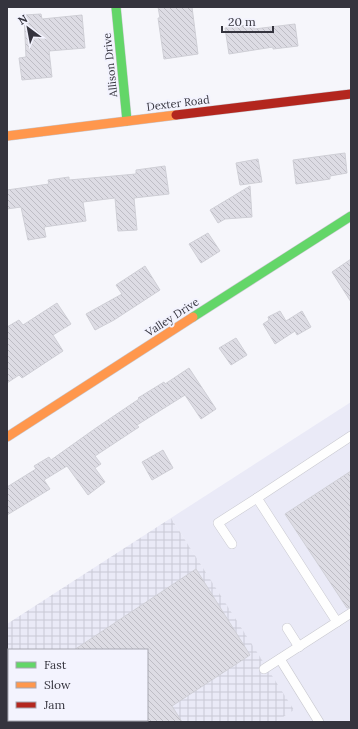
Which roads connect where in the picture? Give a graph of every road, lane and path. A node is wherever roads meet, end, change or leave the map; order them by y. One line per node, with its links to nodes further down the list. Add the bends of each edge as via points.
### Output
1 (116, 7): 3 (street, Allison Drive)
2 (351, 94): 3 (street, Dexter Road)
3 (127, 121): 4 (street, Dexter Road)
4 (7, 136)
5 (351, 216): 7 (street, Valley Drive)
6 (351, 436): 8 (lane)
7 (7, 438)
8 (257, 498): 9 (lane, via 218,523); 11 (lane)
9 (232, 544)
10 (351, 613): 11 (lane)
11 (337, 622): 13 (lane)
12 (287, 628): 13 (lane)
13 (299, 647): 14 (lane)
14 (280, 659): 15 (lane); 16 (lane)
15 (264, 669)
16 (319, 722)

